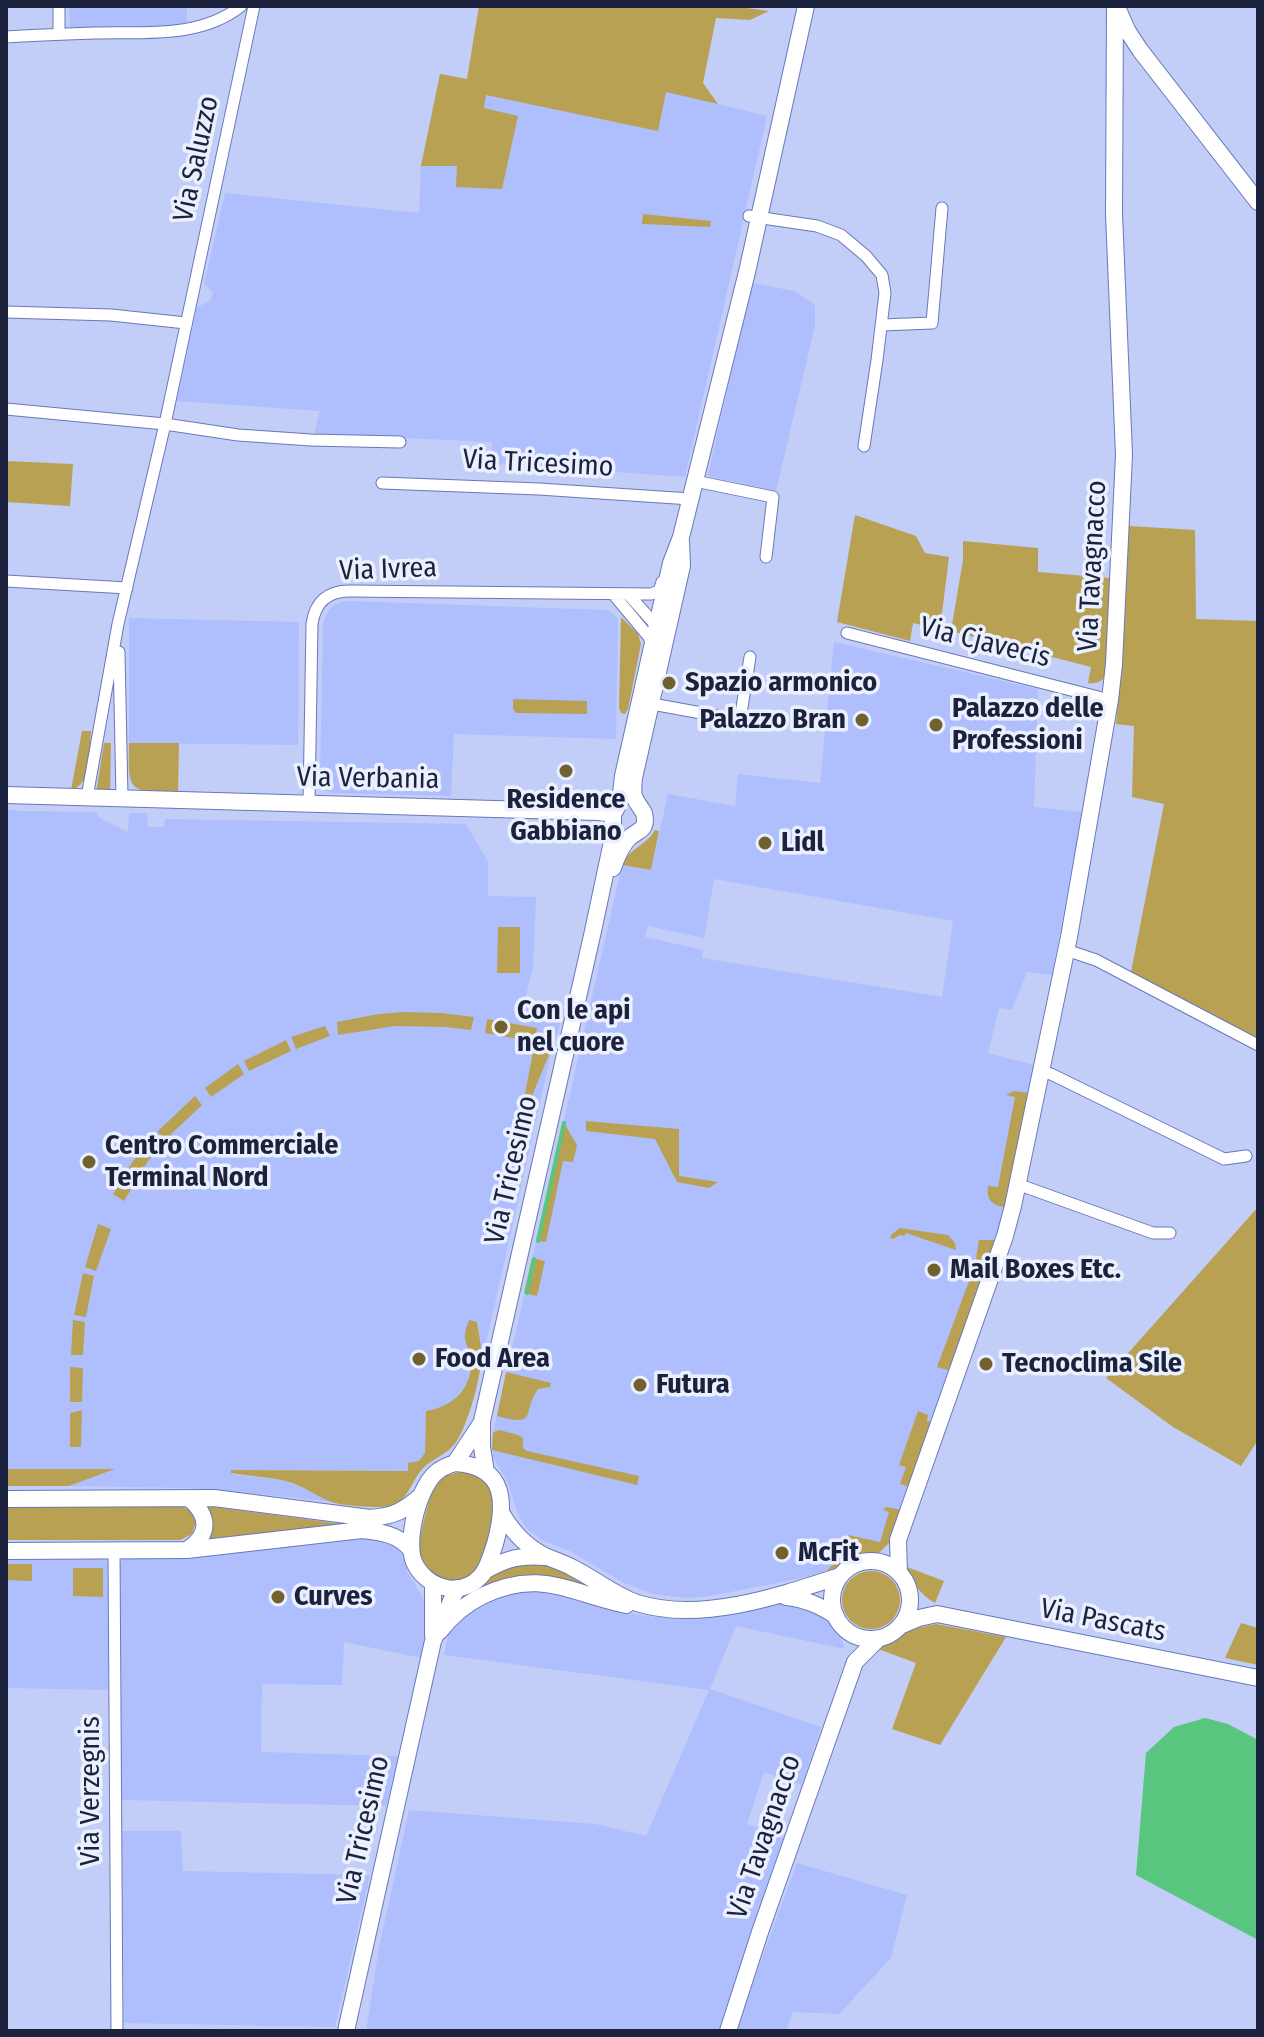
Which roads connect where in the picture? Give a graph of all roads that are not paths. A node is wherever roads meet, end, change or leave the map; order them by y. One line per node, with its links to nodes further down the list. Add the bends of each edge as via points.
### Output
1 (59, 6): 6 (street)
2 (241, 6): 6 (street, via 182,30)
3 (254, 6): 14 (street, Via Saluzzo)
4 (806, 6): 12 (main road, Via Tricesimo)
5 (1115, 6): 8 (main road); 9 (main road, Via Tavagnacco)
6 (59, 34): 7 (street)
7 (6, 37)
8 (1140, 50): 9 (main road, via 1126,49); 10 (main road)
9 (1114, 57): 34 (main road, Via Tavagnacco, via 1124,455)
10 (1258, 202)
11 (942, 208): 15 (street, via 932,323)
12 (754, 217): 15 (street, via 829,230 854,244 884,281); 20 (main road, Via Tricesimo, via 741,295)
13 (6, 312): 14 (street)
14 (186, 323): 17 (street, Via Saluzzo)
15 (882, 325): 19 (street)
16 (6, 409): 17 (street)
17 (165, 424): 18 (street, via 238,435); 26 (street, Via Saluzzo)
18 (400, 442)
19 (864, 446)
20 (695, 481): 22 (main road, Via Tricesimo); 24 (street, via 773,497)
21 (382, 483): 22 (street, Via Tricesimo)
22 (691, 499): 23 (main road, Via Tricesimo)
23 (678, 544): 28 (street, Via Ivrea, via 659,591); 30 (main road, Via Tricesimo); 35 (main road, Via Tricesimo, via 682,566)
24 (766, 557)
25 (6, 581): 26 (street)
26 (127, 588): 29 (street, Via Saluzzo)
27 (614, 595): 28 (street, Via Ivrea); 32 (street); 41 (street, Via Ivrea, via 328,595 312,624)
28 (629, 595): 30 (street)
29 (118, 624): 36 (street, Via Saluzzo); 37 (street, Via Saluzzo)
30 (657, 626): 32 (main road, Via Tricesimo); 35 (street, Via Tricesimo, via 664,639)
31 (847, 633): 34 (street, Via Cjavecis)
32 (653, 648): 42 (main road, Via Tricesimo, via 623,776)
33 (750, 657): 35 (street, via 740,720)
34 (1110, 700): 45 (main road, Via Tavagnacco)
35 (652, 704): 42 (main road, Via Tricesimo, via 633,791)
36 (100, 725): 37 (street); 39 (street, Via Saluzzo)
37 (120, 725): 40 (street, Via Saluzzo)
38 (6, 795): 39 (main road, Via Verbania)
39 (87, 797): 40 (main road, Via Verbania)
40 (122, 798): 41 (main road, Via Verbania)
41 (309, 803): 42 (main road, Via Verbania)
42 (620, 813): 43 (main road, via 622,835); 43 (main road, Via Tricesimo, via 644,813 645,824); 44 (main road, Via Tricesimo)
43 (631, 836): 44 (main road, Via Tricesimo, via 616,861)
44 (593, 931): 51 (main road, Via Tricesimo)
45 (1066, 950): 46 (street, via 1096,960); 47 (main road, Via Tavagnacco)
46 (1258, 1045)
47 (1040, 1072): 48 (street, via 1224,1159); 49 (main road, Via Tavagnacco)
48 (1246, 1156)
49 (1017, 1184): 50 (street, via 1153,1233); 58 (main road, Via Tavagnacco, via 1005,1236)
50 (1170, 1233)
51 (482, 1421): 52 (main road, Via Tricesimo); 53 (main road, Via Tricesimo)
52 (455, 1463): 53 (main road); 54 (main road, via 438,1471)
53 (486, 1472): 57 (main road, via 500,1493)
54 (421, 1496): 55 (main road, via 393,1516 370,1518); 61 (main road)
55 (189, 1498): 56 (main road); 60 (main road, via 203,1514 204,1527)
56 (6, 1499)
57 (502, 1514): 63 (main road, via 525,1542); 65 (main road)
58 (898, 1540): 64 (main road, Via Tavagnacco); 66 (main road, Via Tavagnacco)
59 (114, 1550): 60 (main road); 62 (main road); 81 (street, Via Verzegnis)
60 (187, 1550): 61 (main road, via 362,1530 383,1532)
61 (411, 1550): 68 (main road, via 423,1577)
62 (6, 1551)
63 (547, 1557): 65 (main road, via 515,1557); 72 (main road, via 627,1599)
64 (875, 1561): 66 (main road); 67 (main road, via 849,1567)
65 (486, 1570): 69 (main road)
66 (899, 1572): 70 (main road)
67 (840, 1576): 71 (main road); 74 (main road, via 832,1602)
68 (433, 1584): 69 (main road); 78 (main road, Via Tricesimo)
69 (457, 1588): 78 (main road, Via Tricesimo)
70 (909, 1590): 73 (main road, Via Pascats); 75 (main road, via 907,1615)
71 (780, 1596): 72 (main road, via 708,1609); 74 (main road, via 802,1598)
72 (659, 1608): 78 (main road, via 620,1604 548,1584 517,1583 459,1609)
73 (937, 1614): 75 (main road, Via Pascats); 80 (main road, Via Pascats)
74 (836, 1616): 76 (main road)
75 (900, 1626): 77 (main road)
76 (849, 1631): 77 (main road); 79 (main road)
77 (879, 1638): 79 (main road, Via Tavagnacco)
78 (433, 1641): 82 (main road, Via Tricesimo)
79 (855, 1662): 83 (main road, Via Tavagnacco)
80 (1258, 1678)
81 (117, 2031)
82 (346, 2031)
83 (728, 2031)

